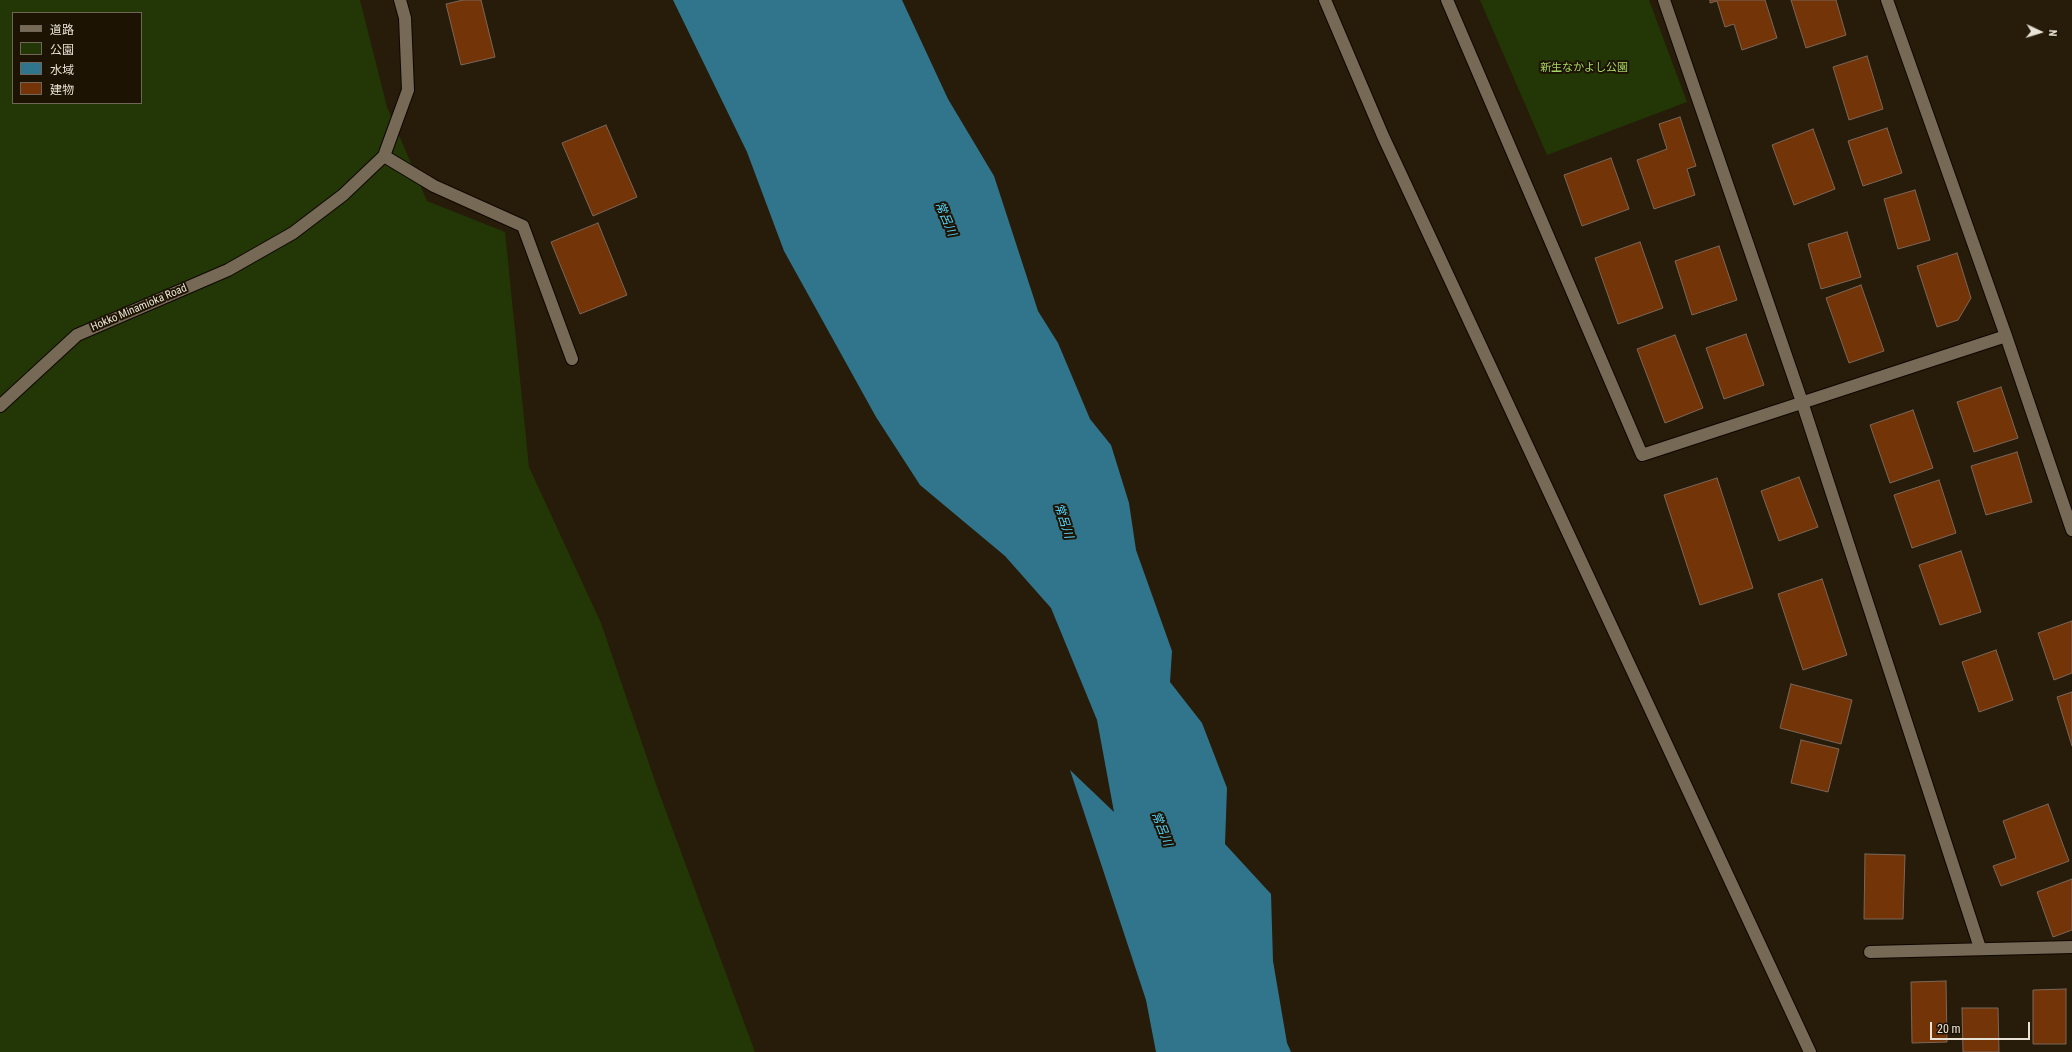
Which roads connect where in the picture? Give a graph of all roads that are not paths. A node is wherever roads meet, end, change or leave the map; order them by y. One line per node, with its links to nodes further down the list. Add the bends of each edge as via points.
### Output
1 (400, 0): 6 (street, via 405,18 408,90)
2 (1325, 0): 15 (street, via 1387,144)
3 (1447, 0): 9 (street, via 1642,455)
4 (1664, 0): 9 (street)
5 (1887, 0): 7 (street)
6 (384, 156): 8 (street, via 434,186 523,226); 10 (street, Hokko Minamioka Road, via 343,195 293,233 228,270 77,335)
7 (2006, 336): 9 (street); 11 (street)
8 (572, 359)
9 (1802, 402): 13 (street)
10 (0, 406)
11 (2072, 530)
12 (2072, 947): 13 (street)
13 (1980, 948): 14 (street)
14 (1870, 952)
15 (1810, 1052)

